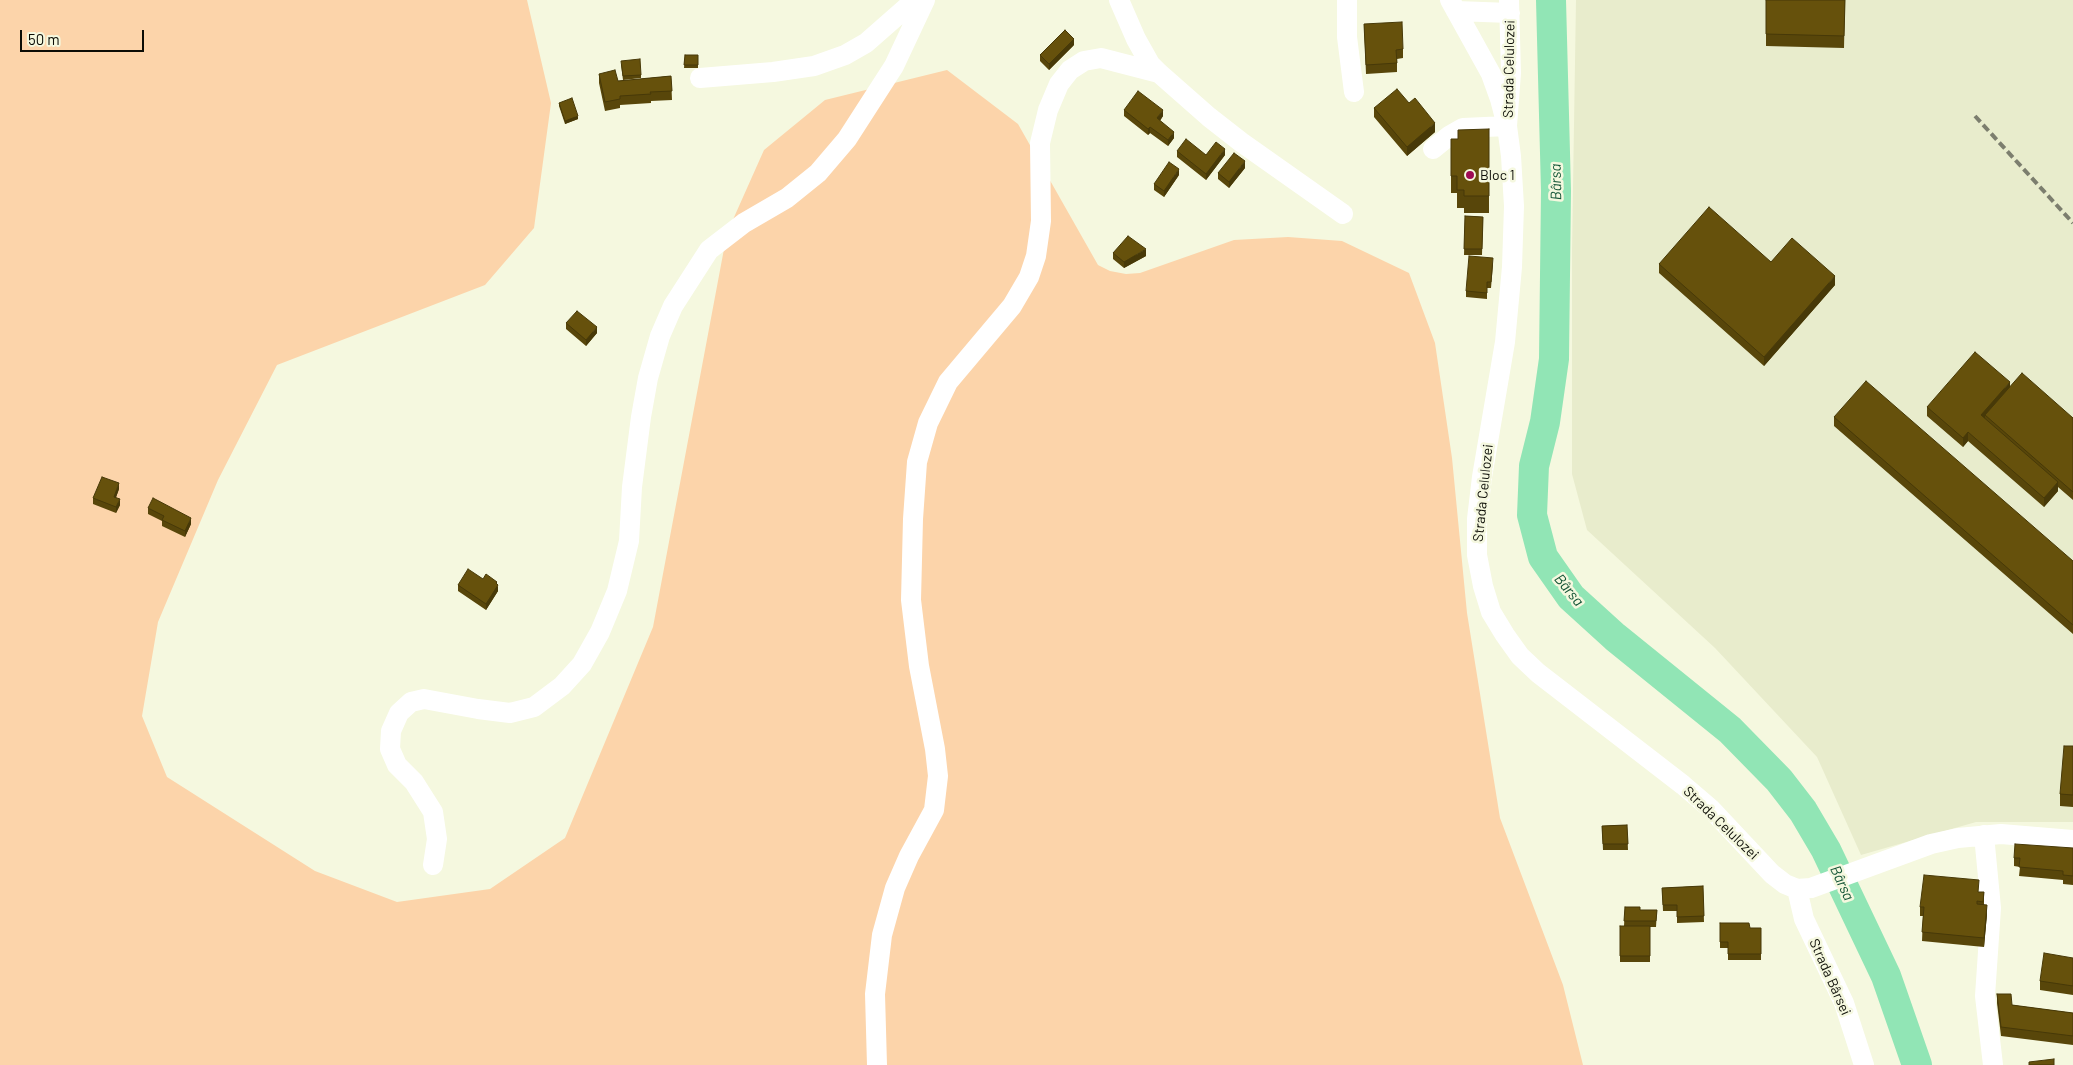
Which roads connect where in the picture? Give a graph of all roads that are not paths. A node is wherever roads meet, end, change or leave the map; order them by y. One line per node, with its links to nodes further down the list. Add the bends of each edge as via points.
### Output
1 (915, 0): 8 (street, via 866,43 814,66)
2 (925, 0): 15 (street, via 894,66 847,139 818,173 787,198 744,223 709,250 672,306 648,378 632,487 629,541 617,592 582,664 562,686 534,707 510,713 424,699 411,702 399,713 391,731 390,749 397,765 414,782 433,812 437,839)
3 (1119, 0): 7 (street, via 1136,39)
4 (1347, 0): 9 (street, via 1347,37)
5 (1453, 5): 6 (street, Strada Celulozei); 10 (street, Strada Celulozei, via 1491,74)
6 (1509, 6): 10 (street, Strada Celulozei, via 1511,73)
7 (1158, 73): 12 (street, via 1240,142); 17 (street, via 1101,58 1084,61 1070,70 1059,84 1048,110 1040,143 1041,222 1029,277 1012,306 948,382 928,423 917,462 911,600 938,776 934,810 898,880 882,935 875,994)
8 (700, 78)
9 (1354, 92)
10 (1507, 126): 11 (street, via 1463,128); 16 (street, Strada Celulozei, via 1514,206 1512,267 1505,342 1477,519 1477,555 1482,586 1491,612 1520,656 1538,673 1712,809 1772,874 1785,884)
11 (1433, 149)
12 (1343, 214)
13 (1984, 835): 14 (street); 16 (street, via 1931,844); 19 (street, via 1991,908 1985,996)
14 (2073, 840)
15 (433, 864)
16 (1804, 888): 18 (street, Strada Bârsei, via 1804,919 1844,1003)
17 (877, 1065)
18 (1864, 1065)
19 (1993, 1065)

